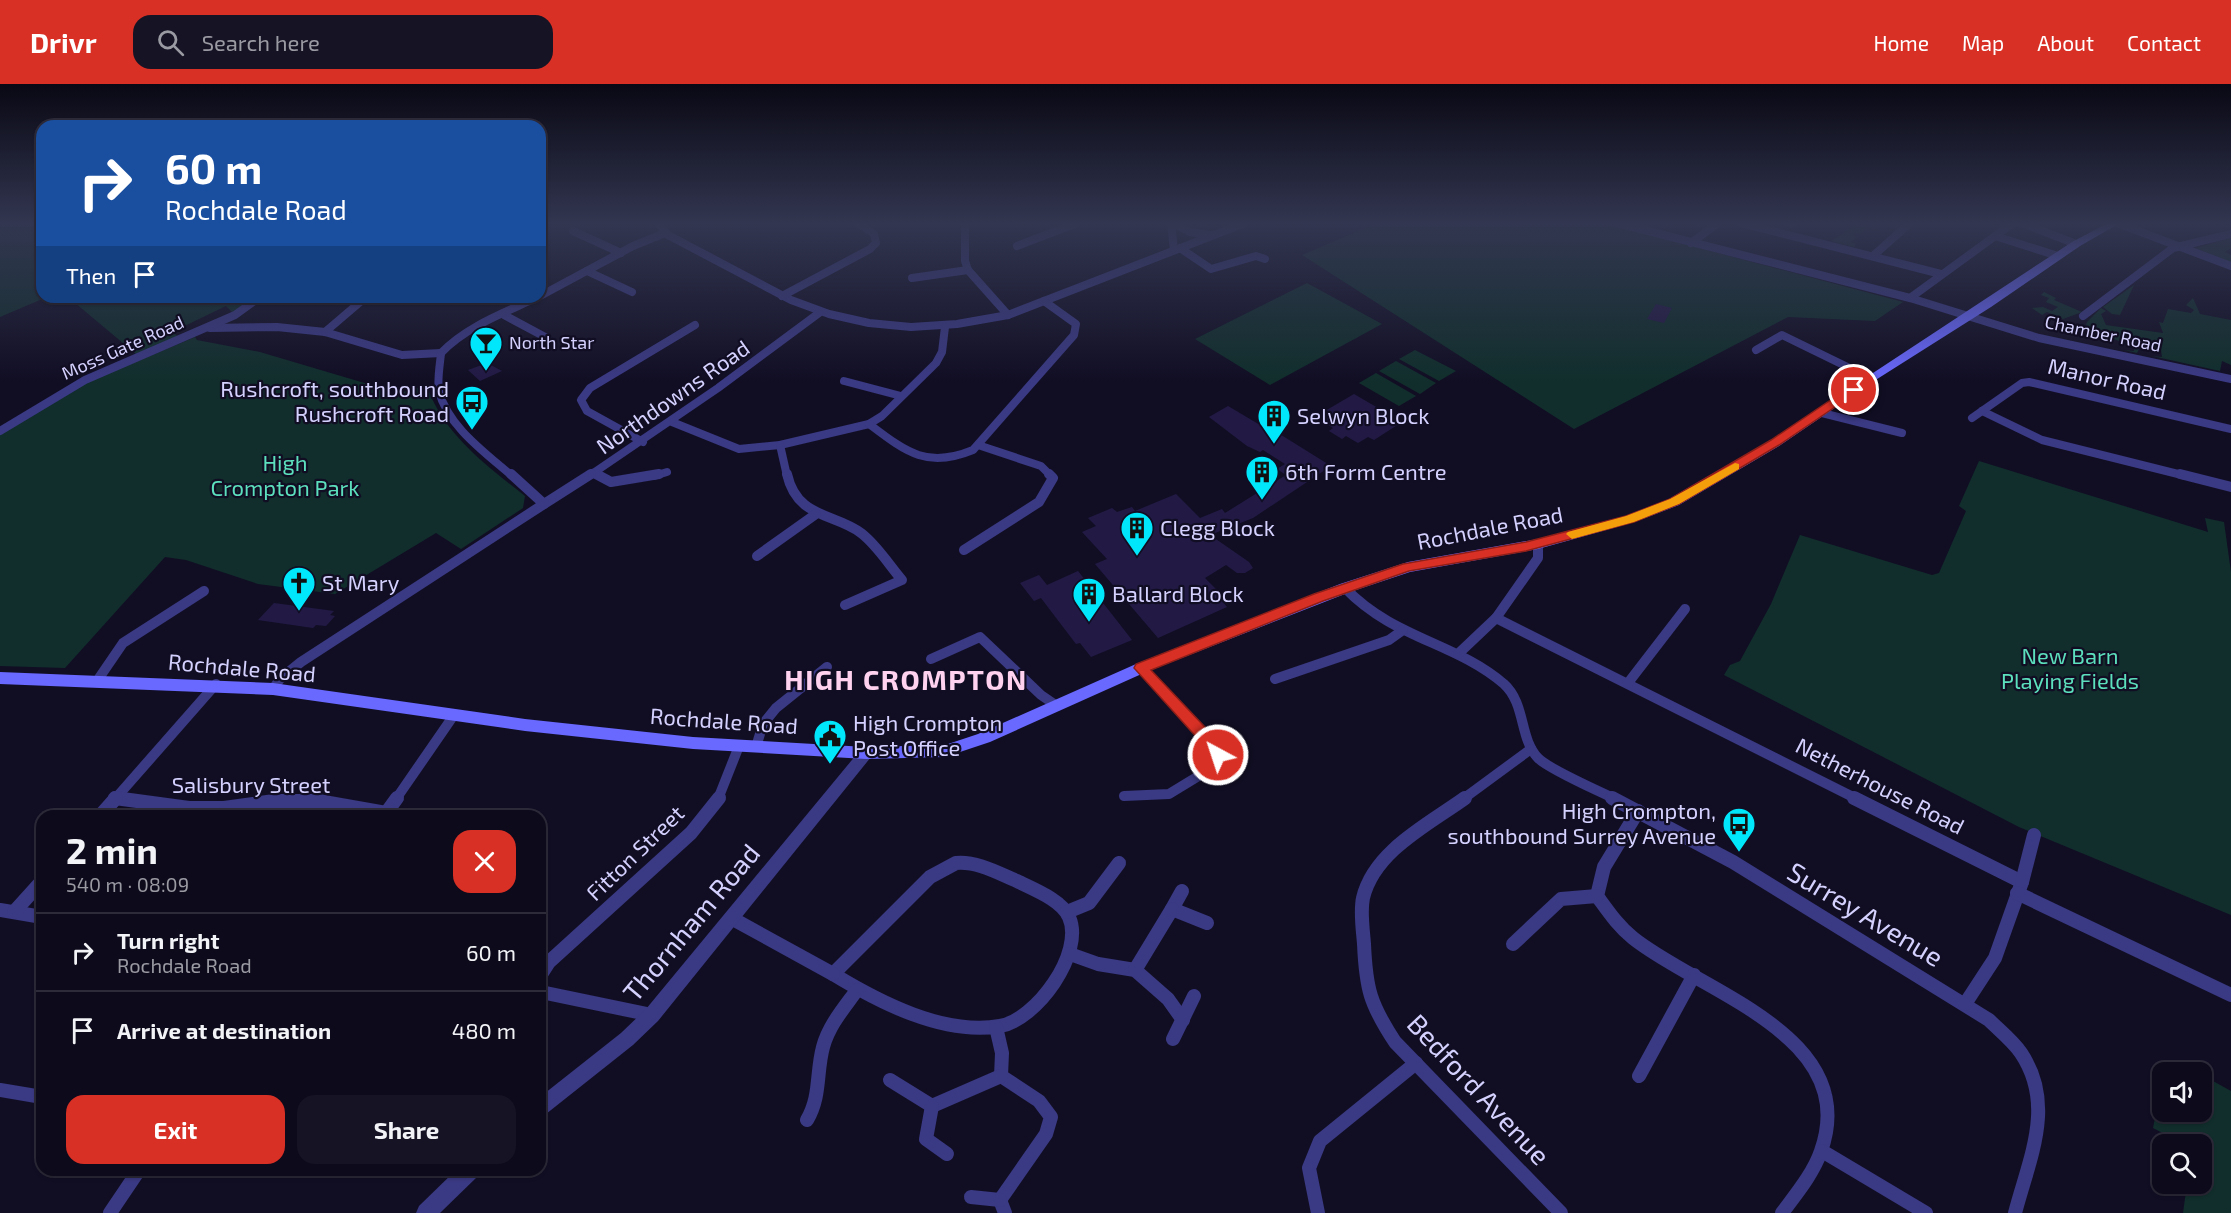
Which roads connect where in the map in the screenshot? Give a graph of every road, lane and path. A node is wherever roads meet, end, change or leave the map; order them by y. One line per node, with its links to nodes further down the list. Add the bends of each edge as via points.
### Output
1 (578, 276): 14 (street)
2 (597, 276): 15 (street)
3 (744, 276): 17 (street)
4 (820, 276): 17 (street)
5 (928, 276): 12 (street)
6 (973, 276): 25 (street)
7 (1110, 276): 19 (street)
8 (1821, 276): 18 (street, Chamber Road)
9 (1939, 276): 18 (street)
10 (2029, 276): 26 (main road, Rochdale Road)
11 (2136, 276): 27 (street)
12 (912, 278)
13 (546, 287): 14 (street)
14 (552, 290): 16 (street)
15 (632, 292)
16 (546, 293)
17 (782, 296): 23 (street)
18 (1910, 298): 26 (street, Chamber Road)
19 (1044, 302): 25 (street); 49 (street, via 1076,324 1074,335)
20 (252, 303): 30 (street, Moss Gate Road)
21 (362, 303): 31 (street)
22 (527, 303): 24 (street)
23 (819, 313): 29 (street, via 862,324); 42 (street, Northdowns Road)
24 (504, 315): 32 (street); 34 (street, via 455,338)
25 (1008, 315): 29 (street)
26 (1970, 316): 35 (main road, Rochdale Road); 36 (street, Chamber Road, via 2053,341)
27 (2083, 316)
28 (695, 325): 47 (street, via 590,388 580,400 586,411)
29 (945, 327): 38 (street, via 942,352 936,363)
30 (207, 328): 31 (street, via 277,327); 45 (street, Moss Gate Road, via 86,380)
31 (325, 332): 34 (street, via 402,356)
32 (547, 338)
33 (1756, 350): 35 (street, via 1782,335)
34 (441, 353): 55 (street, via 439,392 447,410 465,433)
35 (1870, 378): 40 (main road, Rochdale Road)
36 (2231, 379)
37 (844, 381): 38 (street)
38 (901, 396): 43 (street)
39 (1982, 411): 41 (street, Manor Road); 44 (street, Manor Road, via 2029,382); 53 (street, via 2042,440)
40 (1822, 412): 46 (street); 57 (main road, Rochdale Road, via 1674,502 1630,519)
41 (1972, 418)
42 (672, 422): 47 (street, Northdowns Road); 48 (street, via 739,449)
43 (869, 424): 48 (street); 49 (street, via 912,455 930,461 956,459)
44 (2231, 429)
45 (0, 431)
46 (1902, 433)
47 (643, 442): 51 (street, Northdowns Road)
48 (780, 445): 56 (street, via 788,480 797,496)
49 (978, 445): 58 (street, via 1041,466 1053,478 1039,502)
50 (667, 472): 52 (street)
51 (593, 474): 52 (street); 55 (street, Northdowns Road)
52 (611, 483): 54 (street)
53 (2231, 487)
54 (607, 494)
55 (544, 504): 75 (street, Northdowns Road, via 301,662)
56 (816, 514): 59 (street); 62 (street, via 861,533 903,580)
57 (1538, 544): 60 (main road, Rochdale Road, via 1408,567); 64 (street, via 1538,558)
58 (964, 550)
59 (757, 556)
60 (1345, 588): 65 (street, via 1366,610); 69 (main road, Rochdale Road)
61 (204, 591): 72 (street, via 123,643)
62 (845, 605)
63 (1685, 609): 73 (street)
64 (1496, 618): 66 (street); 73 (street, Netherhouse Road)
65 (1403, 630): 66 (street); 71 (street, via 1389,640)
66 (1458, 654): 79 (street, via 1507,687 1522,710)
67 (931, 659): 76 (street, via 980,637)
68 (827, 667): 78 (street, Fitton Street, via 776,708)
69 (1141, 668): 76 (main road, Rochdale Road); 81 (street, via 1214,747 1218,761 1168,794)
70 (0, 678): 72 (main road, Rochdale Road)
71 (1275, 679)
72 (97, 681): 74 (main road, Rochdale Road)
73 (1628, 683): 89 (street, Netherhouse Road)
74 (216, 684): 75 (main road, Rochdale Road); 82 (street)
75 (273, 689): 77 (main road, Rochdale Road)
76 (1057, 706): 80 (main road, Rochdale Road, via 945,751)
77 (453, 716): 78 (main road, Rochdale Road); 85 (street)
78 (748, 747): 80 (main road, Rochdale Road); 102 (street, Fitton Street, via 721,795 691,833)
79 (1531, 749): 86 (street, Surrey Avenue, via 1539,759); 115 (street, Bedford Avenue, via 1386,856 1370,877 1362,900 1366,984 1376,1011 1395,1042)
80 (866, 753): 98 (street, Thornham Road)
81 (1124, 796)
82 (115, 798): 83 (street); 84 (street, Salisbury Street, via 189,808 318,801)
83 (104, 810)
84 (364, 810)
85 (388, 810)
86 (1638, 811): 92 (street, via 1604,867); 110 (street, Surrey Avenue, via 1733,862)
87 (2034, 835): 89 (street)
88 (1119, 863): 96 (street, via 1089,903)
89 (2019, 887): 108 (street, Netherhouse Road); 110 (street, via 1995,958)
90 (36, 888): 95 (street)
91 (1182, 891): 93 (street)
92 (1597, 896): 100 (street, via 1561,899); 105 (street, via 1612,918 1639,942)
93 (1172, 909): 99 (street); 103 (street)
94 (0, 910): 95 (street)
95 (14, 912): 97 (street)
96 (1067, 912): 101 (street, via 1073,934); 104 (street, via 1051,900 981,866 966,862 948,864 930,876)
97 (36, 916)
98 (733, 919): 104 (street); 111 (street, Thornham Road)
99 (1207, 923)
100 (1513, 944)
101 (1070, 954): 103 (street); 113 (street, via 1034,1008 1014,1022)
102 (546, 967)
103 (1135, 970): 112 (street, via 1168,999)
104 (833, 974): 106 (street)
105 (1694, 975): 117 (street); 124 (street, via 1802,1051 1820,1076 1827,1111)
106 (857, 990): 113 (street, via 889,1006 934,1020); 123 (street, via 827,1031 821,1054 818,1103)
107 (546, 993): 111 (street)
108 (2231, 995)
109 (1194, 996): 112 (street)
110 (1965, 1004): 136 (street, Surrey Avenue, via 1989,1020 2021,1053 2036,1086 2040,1120)
111 (652, 1015): 121 (street, Thornham Road)
112 (1183, 1020): 114 (street)
113 (996, 1027): 116 (street, via 1002,1053)
114 (1173, 1039)
115 (1416, 1063): 132 (street, via 1320,1141 1309,1168); 133 (street, Bedford Avenue)
116 (1001, 1076): 122 (street); 129 (street, via 1039,1101 1051,1117 1046,1134)
117 (1639, 1076)
118 (890, 1080): 122 (street)
119 (0, 1090): 120 (street)
120 (36, 1096)
121 (546, 1103)
122 (932, 1106): 125 (street, via 926,1139)
123 (807, 1120)
124 (1822, 1151): 134 (street); 135 (street)
125 (947, 1154)
126 (135, 1176): 130 (street)
127 (464, 1176): 131 (street)
128 (971, 1197): 129 (street)
129 (1003, 1207)
130 (110, 1213)
131 (426, 1213)
132 (1318, 1213)
133 (1561, 1213)
134 (1782, 1213)
135 (1926, 1213)
136 (2014, 1213)

